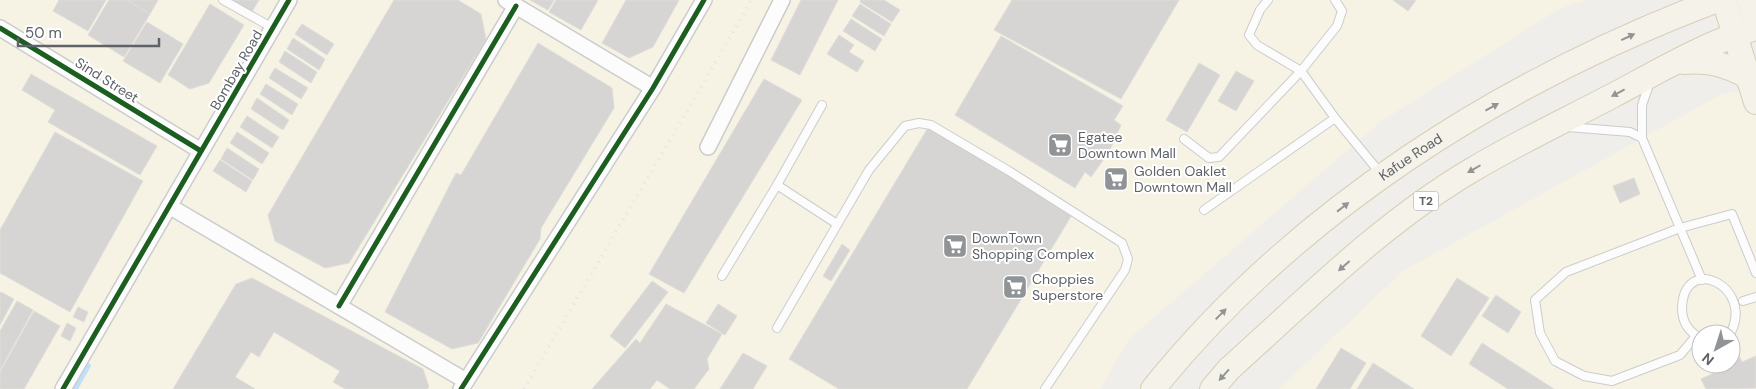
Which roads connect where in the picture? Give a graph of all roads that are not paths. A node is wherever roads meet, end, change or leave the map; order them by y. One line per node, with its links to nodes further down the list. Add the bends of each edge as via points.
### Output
1 (223, 0): 13 (lane)
2 (289, 0): 13 (street, Bombay Road)
3 (704, 0): 19 (street)
4 (782, 0): 26 (street)
5 (1268, 0): 16 (lane, via 1249,35 1257,45)
6 (1335, 0): 16 (lane, via 1342,11 1337,26)
7 (1717, 0): 28 (main road, Kafue Road, one-way to 7, via 1439,136 1537,82 1660,22)
8 (1724, 0): 14 (main road)
9 (1749, 0): 11 (main road)
10 (511, 3): 19 (street); 39 (street)
11 (1756, 22)
12 (0, 28): 27 (street, Sind Street)
13 (273, 28): 27 (street, Bombay Road)
14 (1745, 31): 15 (main road, T2); 18 (main road)
15 (1676, 62): 17 (main road, T2); 18 (main road, via 1718,63)
16 (1301, 70): 22 (lane); 25 (lane, via 1219,157 1209,158)
17 (1654, 74): 23 (main road, T2, one-way to 23); 24 (lane, via 1642,105)
18 (1748, 76): 20 (main road)
19 (653, 88): 44 (street)
20 (1756, 102)
21 (822, 105): 29 (lane)
22 (1335, 118): 28 (lane); 31 (lane)
23 (1555, 126): 24 (lane, via 1630,132); 48 (main road, T2, one-way to 48, via 1472,170 1432,196 1313,293)
24 (1642, 138): 33 (lane)
25 (1184, 139)
26 (708, 147)
27 (201, 151): 30 (street, Bombay Road)
28 (1383, 177): 47 (main road, Kafue Road, one-way to 28, via 1194,340 1246,289 1304,237)
29 (777, 185): 32 (lane); 35 (lane)
30 (169, 206): 39 (street); 45 (street, Bombay Road)
31 (1204, 210)
32 (837, 224): 41 (lane); 46 (lane, via 875,163 905,126 919,123 931,125 994,162 1122,243 1128,259 1125,270)
33 (1680, 228): 34 (lane, via 1732,214); 36 (lane); 43 (lane, via 1566,272 1535,300 1540,332 1555,361 1584,376 1612,381 1680,355)
34 (1756, 273)
35 (722, 276)
36 (1702, 280): 38 (lane, via 1717,278 1726,281 1733,285); 42 (lane, via 1691,287 1682,304 1684,322)
37 (1756, 297): 38 (lane)
38 (1743, 301): 40 (lane)
39 (339, 306): 44 (street)
40 (1737, 324)
41 (777, 328)
42 (1691, 329)
43 (1691, 345)
44 (463, 385)
45 (63, 389)
46 (1045, 389)
47 (1153, 389)
48 (1212, 389)

